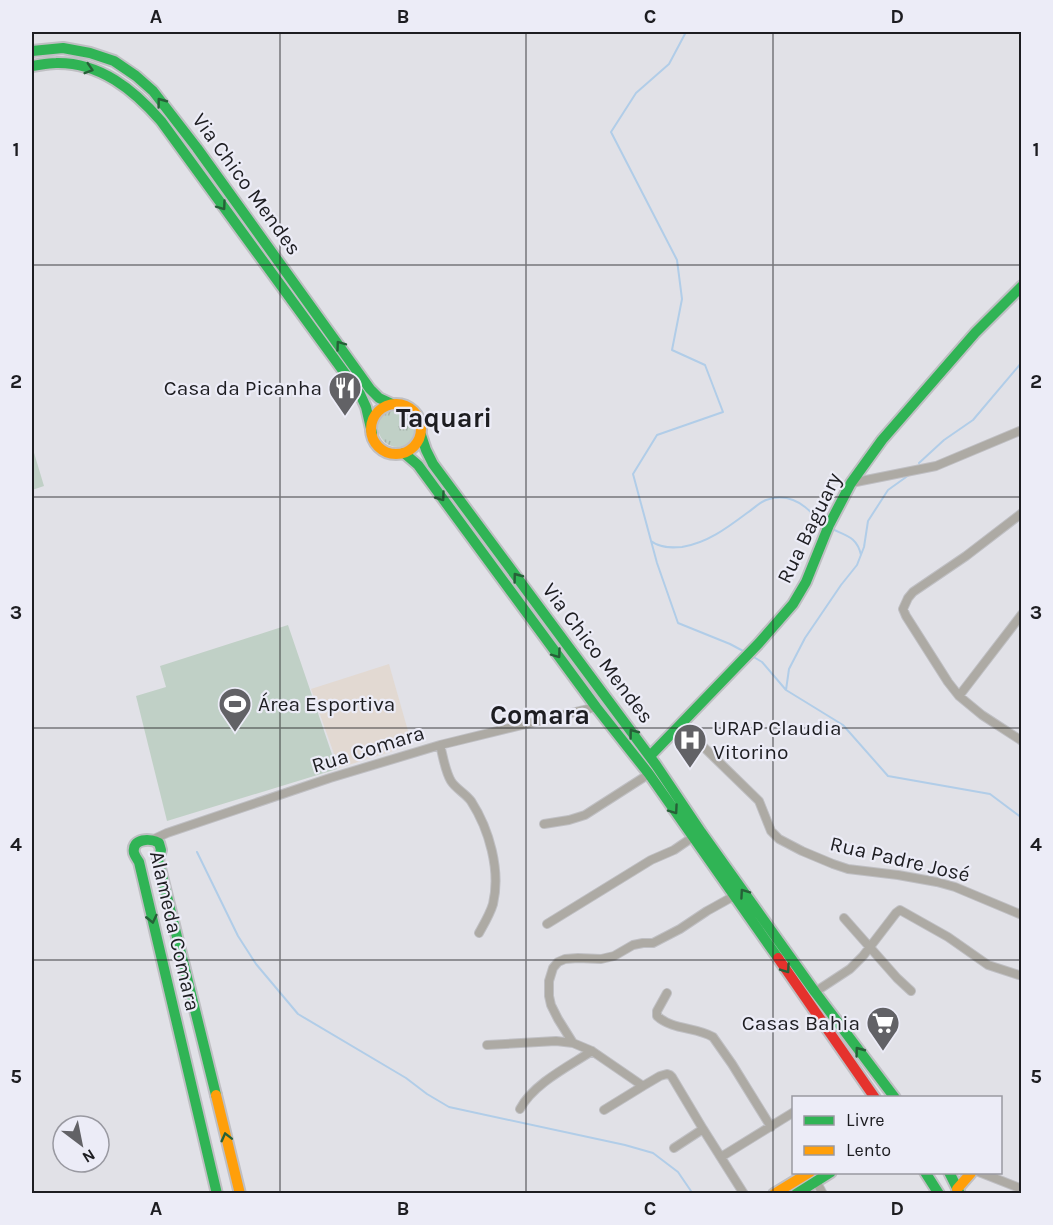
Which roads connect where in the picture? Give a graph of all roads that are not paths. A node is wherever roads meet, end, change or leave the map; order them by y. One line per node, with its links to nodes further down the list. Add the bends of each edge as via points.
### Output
1 (32, 51): 4 (main road, Via Chico Mendes, one-way to 1, via 370,388 153,91 114,62 90,52 63,48)
2 (32, 66): 6 (main road, Via Chico Mendes, one-way to 6, via 57,63 86,67 112,77 148,106 360,394)
3 (1022, 286): 9 (main road, Rua Baguary, via 975,333 882,440)
4 (392, 404): 6 (main road, via 375,416); 7 (main road, via 402,404 418,415)
5 (1022, 430): 9 (street, via 936,466)
6 (372, 433): 8 (main road, via 384,450)
7 (421, 435): 8 (main road); 17 (main road, Via Chico Mendes, one-way to 7, via 433,464)
8 (404, 453): 13 (main road, Via Chico Mendes, one-way to 13, via 418,465)
9 (851, 483): 14 (main road, Rua Baguary, via 793,604)
10 (1022, 513): 12 (street, via 917,590 904,606 904,612)
11 (1022, 614): 12 (street)
12 (959, 696): 15 (street)
13 (596, 707): 16 (street, Rua Comara); 18 (main road, Via Chico Mendes)
14 (681, 725): 17 (main road, Rua Baguary); 25 (street, Rua Padre José, via 759,801 771,831 779,838 833,864 956,887)
15 (1022, 741)
16 (440, 745): 21 (street, Rua Comara); 28 (street, via 450,779 478,814 494,858 492,905)
17 (650, 756): 32 (main road, Via Chico Mendes, one-way to 17)
18 (649, 774): 19 (street, via 577,819); 20 (main road, Via Chico Mendes, one-way to 20)
19 (544, 824)
20 (693, 837): 24 (main road, Via Chico Mendes); 27 (street)
21 (154, 839): 22 (main road, Alameda Comara, via 161,849); 23 (main road, Alameda Comara, via 137,844 134,856)
22 (158, 860): 23 (main road, via 151,865); 55 (main road, Alameda Comara, one-way to 22)
23 (139, 862): 54 (main road, Alameda Comara, one-way to 54)
24 (734, 896): 34 (street, via 653,943 633,945 601,959 558,962 549,981 549,996); 38 (main road, Via Chico Mendes, one-way to 38)
25 (1022, 915)
26 (844, 918): 29 (street)
27 (547, 924)
28 (478, 933)
29 (870, 948): 30 (street, via 900,910 988,965); 31 (street); 32 (street, via 850,969)
30 (1022, 976)
31 (911, 991)
32 (815, 992): 39 (main road, Via Chico Mendes, one-way to 32)
33 (667, 993): 43 (street, via 657,1016 713,1037)
34 (573, 1043): 35 (street); 36 (street)
35 (487, 1045)
36 (592, 1051): 37 (street); 40 (street, via 545,1082)
37 (643, 1086): 41 (street); 44 (street, via 670,1075)
38 (874, 1096)
39 (889, 1096)
40 (520, 1109)
41 (604, 1110)
42 (792, 1113): 43 (street)
43 (771, 1127): 46 (street)
44 (703, 1129): 45 (street); 46 (street)
45 (674, 1148)
46 (721, 1157): 56 (street)
47 (926, 1174): 60 (main road)
48 (950, 1174): 53 (main road)
49 (975, 1174): 53 (main road)
50 (979, 1174): 52 (street)
51 (813, 1177): 57 (main road); 58 (main road); 59 (street)
52 (1022, 1189)
53 (959, 1191)
54 (217, 1194)
55 (240, 1194)
56 (744, 1194)
57 (774, 1194)
58 (796, 1194)
59 (823, 1194)
60 (939, 1194)

